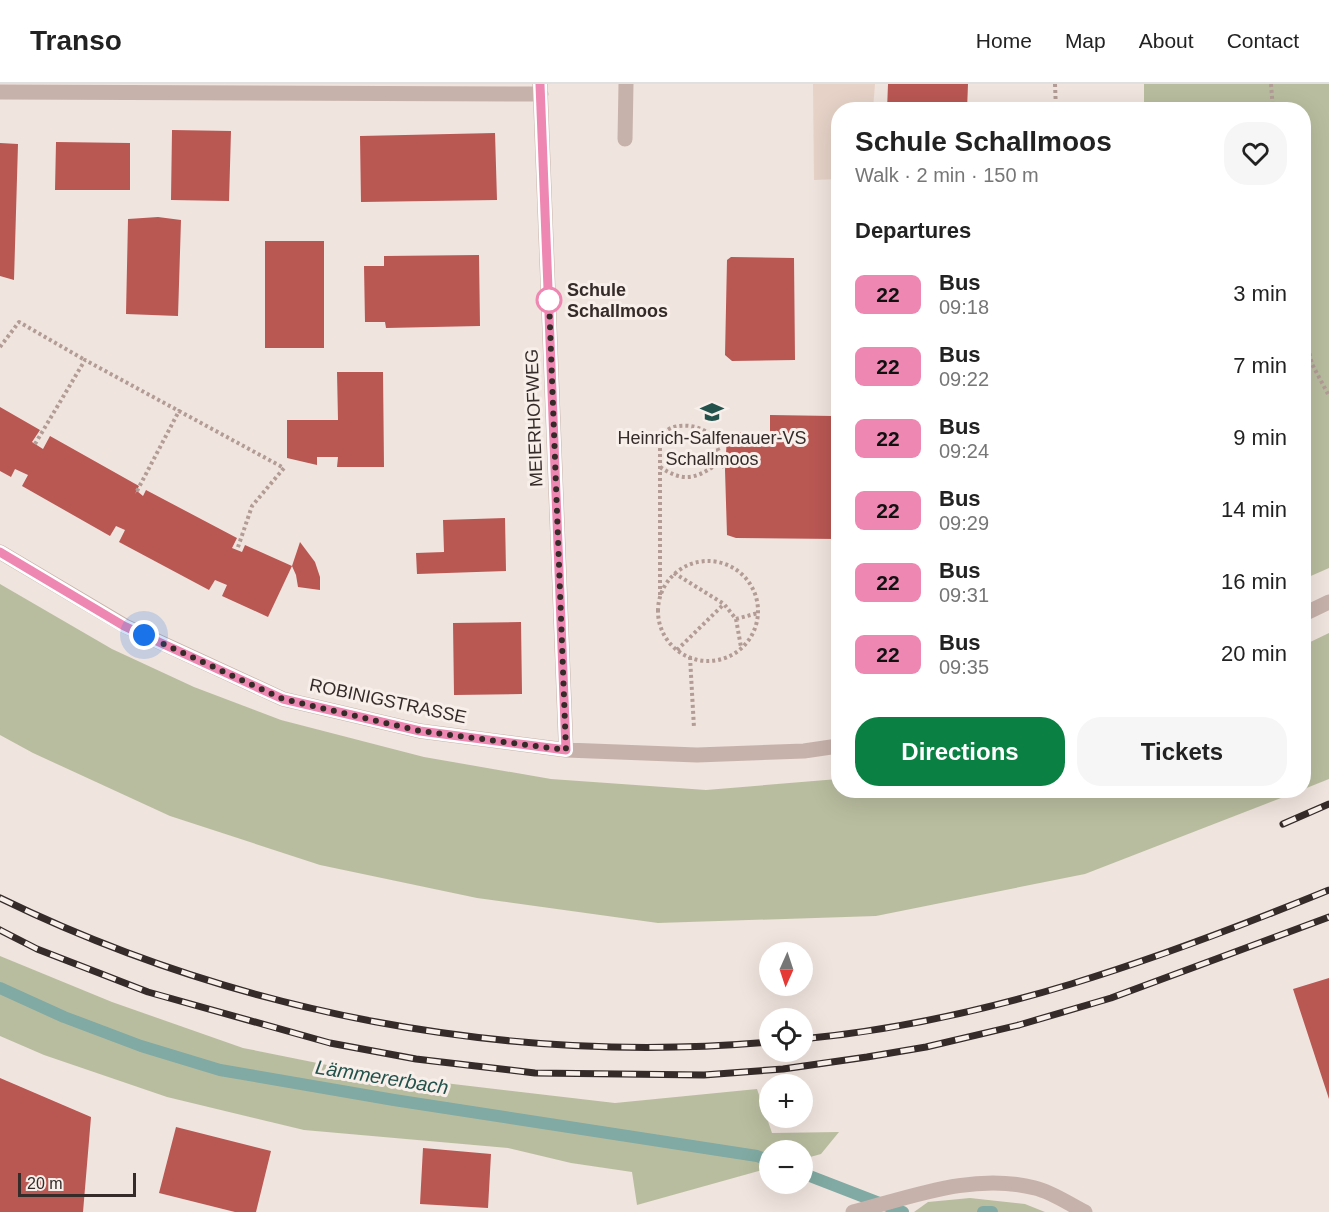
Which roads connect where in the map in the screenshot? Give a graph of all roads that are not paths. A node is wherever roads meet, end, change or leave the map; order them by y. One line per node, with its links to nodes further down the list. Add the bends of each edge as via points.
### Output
1 (626, 84): 4 (street)
2 (540, 89): 3 (street); 9 (street, MEIERHOFWEG)
3 (0, 92)
4 (625, 139)
5 (0, 552): 9 (street, ROBINIGSTRASSE, via 124,626 283,699 420,731)
6 (1329, 602): 7 (street)
7 (1311, 611)
8 (831, 747): 9 (street, ROBINIGSTRASSE, via 697,755)
9 (566, 750)
10 (857, 1211): 11 (street, via 982,1182 1035,1188)
11 (1085, 1212)

